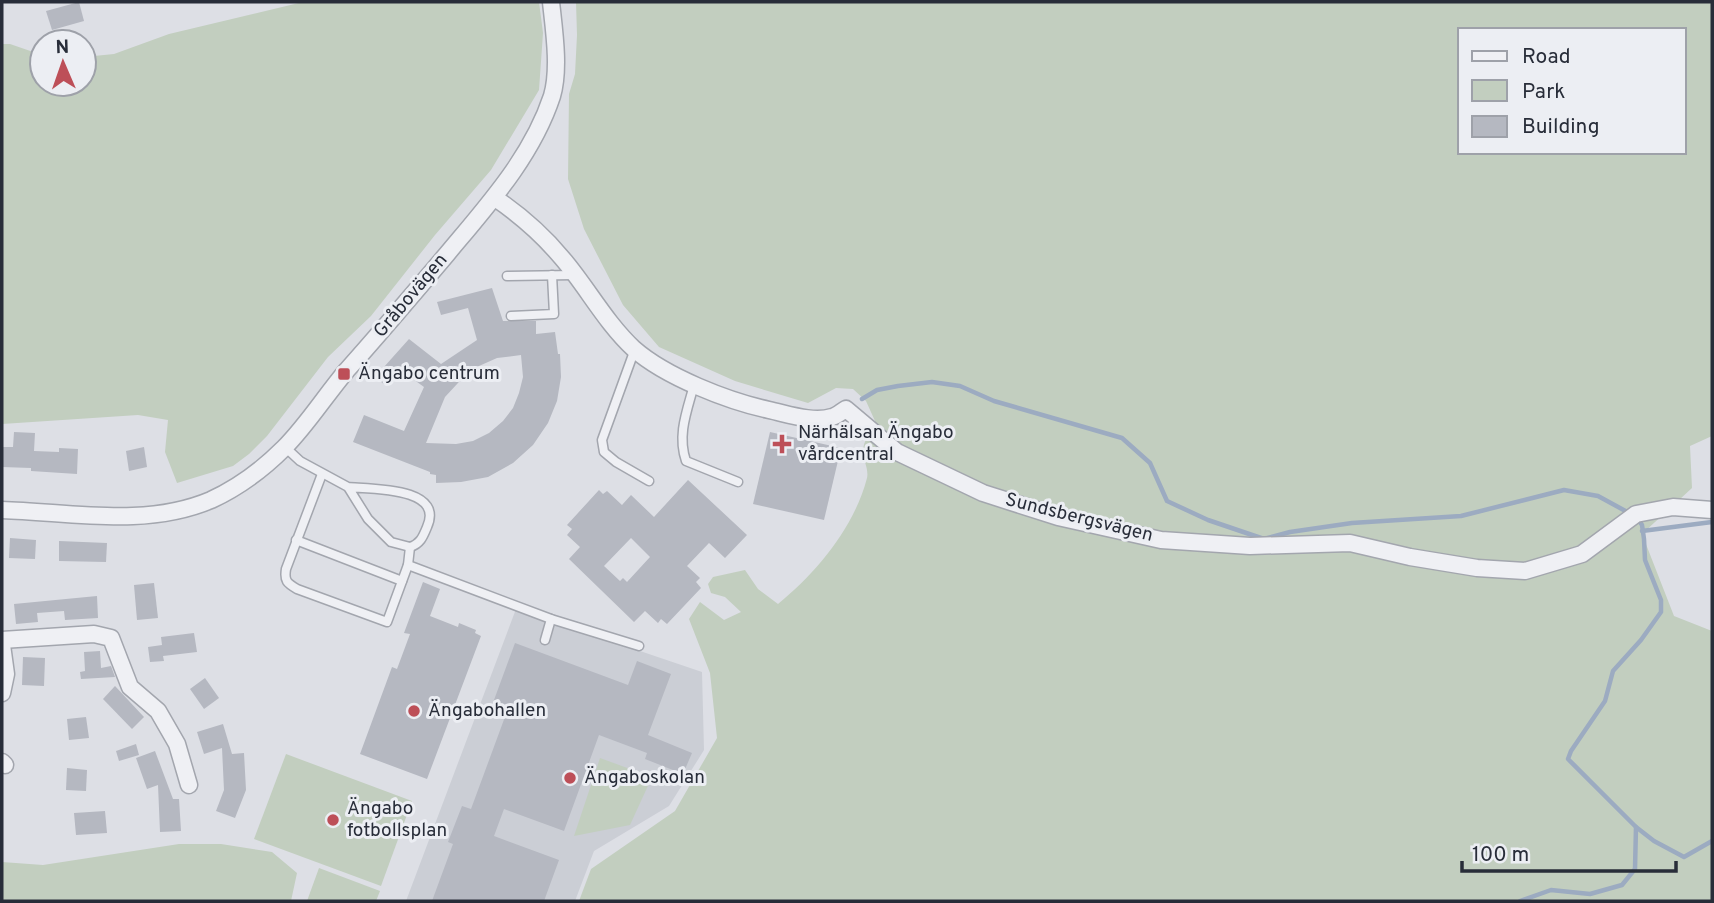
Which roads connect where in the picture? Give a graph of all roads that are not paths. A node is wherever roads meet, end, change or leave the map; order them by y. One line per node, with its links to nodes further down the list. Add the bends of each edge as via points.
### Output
1 (551, 2): 2 (street, Gråbovägen, via 556,48 553,94 534,137)
2 (495, 198): 4 (street, Sundsbergsvägen, via 526,219); 9 (street, Gråbovägen)
3 (552, 275): 4 (lane); 5 (lane); 6 (lane, via 554,314)
4 (574, 275): 7 (street, Sundsbergsvägen)
5 (507, 276)
6 (511, 316)
7 (635, 349): 8 (street, Sundsbergsvägen); 11 (lane, via 602,440 604,452)
8 (694, 385): 12 (lane, via 682,430 686,461); 15 (street, Sundsbergsvägen, via 794,416 832,417 846,409 897,452 983,493 1058,517 1161,540 1250,546 1350,542 1477,568 1525,571 1582,554 1636,514 1673,507)
9 (285, 447): 10 (lane); 14 (street, Gråbovägen, via 213,499 169,514)
10 (322, 474): 13 (lane); 16 (lane)
11 (649, 481)
12 (738, 482)
13 (348, 486): 17 (lane, via 368,519 391,542); 17 (lane, via 399,491 426,503 431,512 429,523 421,541)
14 (2, 510)
15 (1712, 510)
16 (296, 540): 19 (lane); 19 (lane, via 284,578 297,589 387,622)
17 (410, 547): 18 (lane)
18 (408, 565): 19 (lane); 20 (lane)
19 (402, 581)
20 (551, 619): 21 (lane); 23 (lane)
21 (545, 639)
22 (2, 643): 24 (street, via 6,674); 25 (street, via 94,634 111,638 130,687 158,711 177,744)
23 (639, 646)
24 (2, 693)
25 (189, 785)

